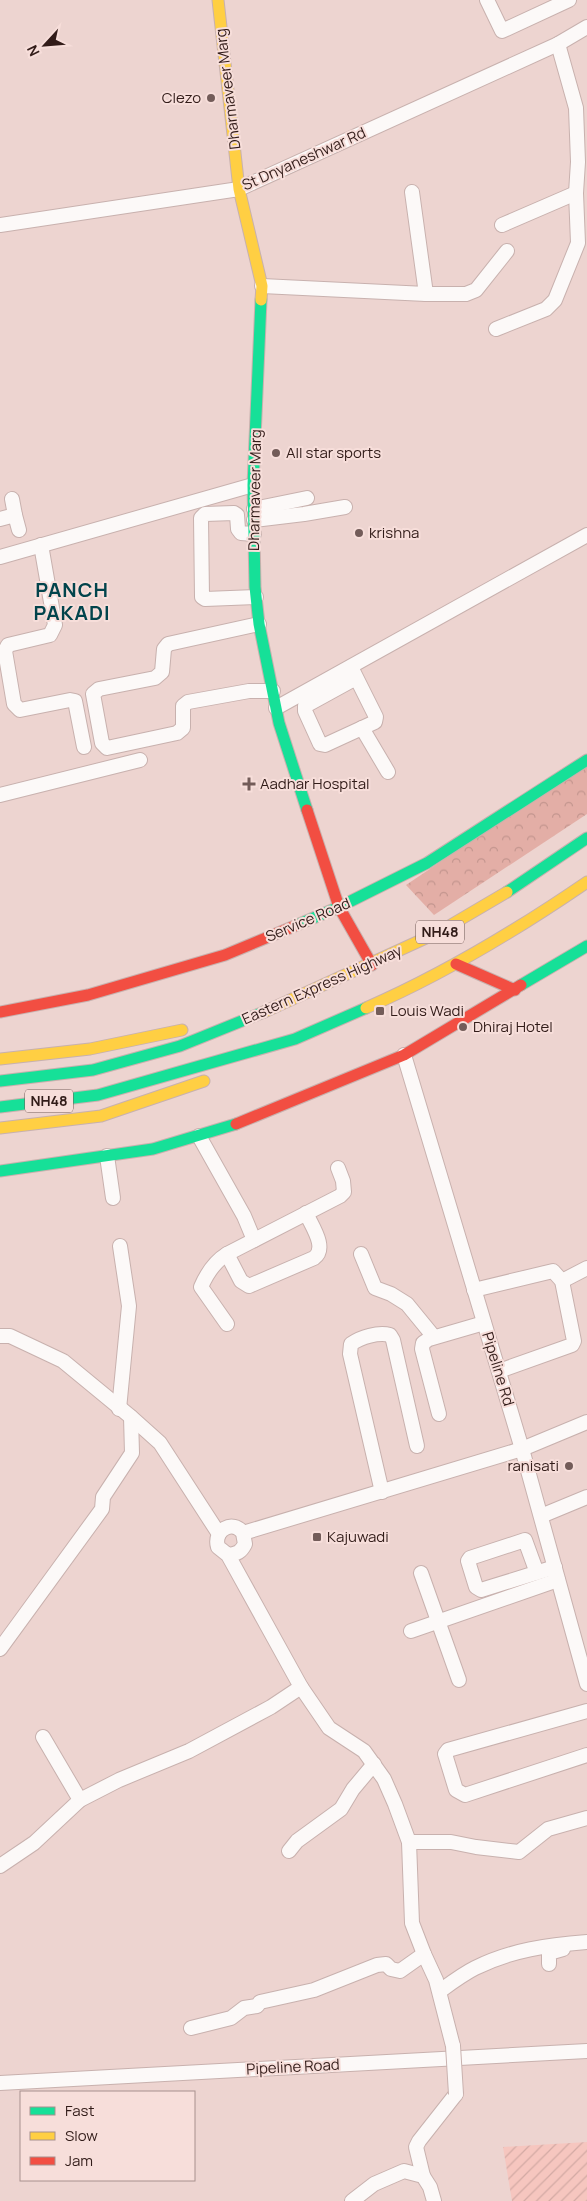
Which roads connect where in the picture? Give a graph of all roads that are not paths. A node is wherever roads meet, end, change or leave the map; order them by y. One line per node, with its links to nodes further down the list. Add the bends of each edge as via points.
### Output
1 (218, 0): 6 (main road, Dharmaveer Marg)
2 (487, 0): 3 (street, via 502,31)
3 (569, 0)
4 (587, 27): 5 (street, St Dnyaneshwar Rd)
5 (558, 44): 6 (street, St Dnyaneshwar Rd); 8 (street, via 576,108)
6 (239, 189): 9 (street, St Dnyaneshwar Rd); 12 (main road, Dharmaveer Marg)
7 (412, 192): 13 (street)
8 (576, 194): 10 (street); 14 (street, via 578,243 555,300 546,309)
9 (0, 225)
10 (502, 225)
11 (507, 252): 13 (street, via 476,290 466,294)
12 (262, 286): 13 (street); 15 (main road, Dharmaveer Marg)
13 (426, 294)
14 (496, 329)
15 (253, 485): 19 (main road, Dharmaveer Marg); 25 (street)
16 (307, 498): 19 (street)
17 (12, 499): 20 (street)
18 (345, 507): 19 (street, via 304,514)
19 (254, 514): 23 (main road, Dharmaveer Marg)
20 (15, 515): 21 (street); 22 (street)
21 (0, 519)
22 (19, 530)
23 (254, 534): 27 (main road, Dharmaveer Marg); 27 (street, via 241,533 234,513 205,514 201,518 202,597)
24 (587, 535): 29 (street)
25 (42, 545): 26 (street); 33 (street, via 55,625 50,635 8,645 5,651 14,704 20,710 70,700 75,702)
26 (0, 557)
27 (256, 597): 28 (main road, Dharmaveer Marg)
28 (259, 624): 30 (main road, Dharmaveer Marg); 30 (street, via 168,644 164,649 162,672 155,678 99,689 93,694 102,744 107,748 176,733 183,728 183,706 188,702 250,691)
29 (354, 673): 31 (street); 32 (street, via 376,717 375,722); 32 (street, via 304,706 320,744 325,745)
30 (274, 691): 31 (main road, Dharmaveer Marg)
31 (276, 708): 40 (main road, Dharmaveer Marg)
32 (362, 728): 36 (street)
33 (84, 747)
34 (140, 760): 37 (street)
35 (587, 760): 40 (main road, Service Road, via 427,863)
36 (388, 772)
37 (0, 795)
38 (587, 838): 42 (main road, Eastern Express Highway / NH48, via 526,880 439,932)
39 (587, 882): 43 (main road, NH48)
40 (339, 907): 42 (main road, Dharmaveer Marg); 46 (main road, Service Road, via 225,955 88,995)
41 (587, 946): 44 (main road)
42 (372, 964): 45 (main road, Eastern Express Highway / NH48)
43 (456, 964): 44 (main road); 47 (main road, NH48)
44 (515, 990): 48 (main road)
45 (281, 1005): 49 (main road, via 184,1030 90,1049); 52 (main road, Eastern Express Highway / NH48, via 180,1046 94,1070)
46 (0, 1012)
47 (295, 1039): 50 (main road); 53 (main road, NH48, via 98,1095)
48 (404, 1055): 55 (main road, via 230,1127); 67 (street, Pipeline Rd)
49 (0, 1059)
50 (232, 1069)
51 (213, 1077): 54 (main road, via 195,1086 101,1116)
52 (0, 1081)
53 (0, 1107)
54 (0, 1128)
55 (199, 1136): 56 (main road, via 153,1149); 61 (street)
56 (108, 1156): 58 (main road); 59 (street)
57 (338, 1168): 60 (street, via 344,1192)
58 (0, 1171)
59 (113, 1198)
60 (306, 1213): 61 (street); 63 (street, via 320,1249 314,1258 249,1286 241,1281)
61 (254, 1240): 63 (street)
62 (120, 1246): 73 (street, via 129,1306)
63 (227, 1254): 69 (street, via 207,1273 202,1287)
64 (361, 1254): 71 (street, via 375,1288 407,1304)
65 (587, 1268): 66 (street)
66 (562, 1281): 67 (street, via 553,1271); 72 (street, via 574,1341 572,1345)
67 (474, 1290): 68 (street, Pipeline Rd)
68 (484, 1323): 71 (street); 72 (street, Pipeline Rd)
69 (227, 1324)
70 (0, 1336): 73 (street, via 10,1336 62,1360)
71 (434, 1337): 74 (street, via 423,1343 422,1349)
72 (499, 1371): 78 (street, Pipeline Rd)
73 (119, 1408): 75 (street)
74 (439, 1414)
75 (131, 1417): 82 (street, via 160,1443); 90 (street, via 132,1453 102,1497 102,1509)
76 (587, 1422): 78 (street)
77 (417, 1446): 79 (street, via 393,1340 383,1334 357,1340 351,1344 350,1354)
78 (522, 1450): 79 (street); 81 (street, Pipeline Rd)
79 (382, 1492): 83 (street)
80 (587, 1497): 81 (street)
81 (541, 1516): 87 (street, Pipeline Rd)
82 (219, 1534): 83 (street, via 228,1527 235,1527); 84 (street, via 218,1547)
83 (243, 1534): 84 (street, via 245,1544 242,1551)
84 (228, 1555): 93 (street)
85 (420, 1573): 88 (street)
86 (537, 1573): 86 (street, via 481,1590 476,1587 468,1561 525,1540); 87 (street)
87 (557, 1574): 88 (street); 92 (street, Pipeline Rd)
88 (438, 1622): 89 (street); 91 (street)
89 (411, 1631)
90 (0, 1649)
91 (459, 1680)
92 (587, 1682)
93 (301, 1687): 97 (street, via 329,1728 364,1751); 98 (street, via 271,1707 189,1750)
94 (587, 1711): 96 (street, via 448,1750 445,1754 456,1790 465,1794)
95 (43, 1737): 98 (street)
96 (587, 1755)
97 (374, 1764): 100 (street, via 395,1804); 101 (street, via 352,1789 341,1809)
98 (80, 1800): 102 (street, via 34,1843)
99 (587, 1818): 100 (street, via 548,1829 519,1852 451,1842)
100 (408, 1842): 105 (street, via 412,1923)
101 (289, 1851)
102 (0, 1866)
103 (587, 1942): 104 (street)
104 (572, 1943): 106 (street, via 569,1949 549,1953); 107 (street, via 532,1947 502,1956 474,1968)
105 (424, 1954): 107 (street); 108 (street, via 400,1971 390,1969 386,1964 377,1965 314,1990 260,2002 231,2018)
106 (549, 1964)
107 (440, 1991): 111 (street, bridge, via 452,2046 456,2094 416,2147)
108 (191, 2028)
109 (587, 2052): 110 (street, Pipeline Road)
110 (0, 2083)
111 (423, 2176): 112 (street, via 404,2171 374,2184); 113 (street)
112 (352, 2201)
113 (434, 2201)

